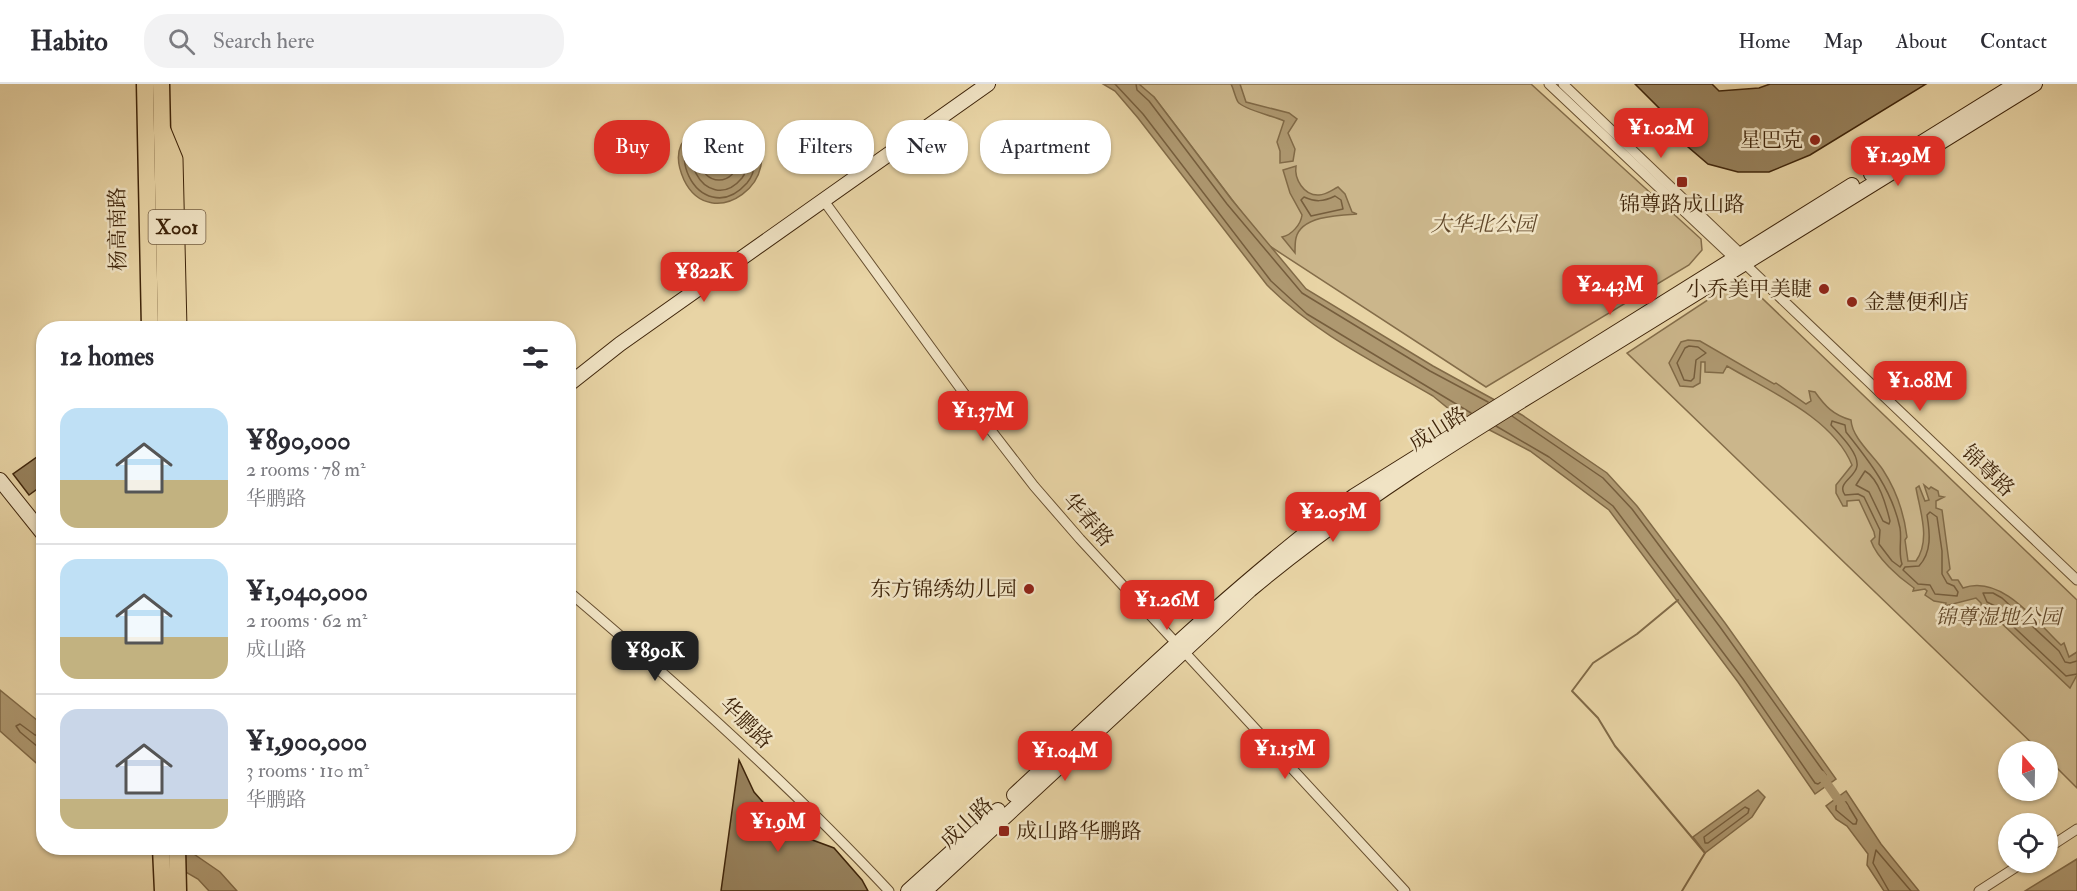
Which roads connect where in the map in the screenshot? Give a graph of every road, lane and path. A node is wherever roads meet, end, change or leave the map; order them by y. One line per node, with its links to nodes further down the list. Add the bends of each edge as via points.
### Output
1 (145, 84): 8 (highway, 杨高南路 / X001)
2 (988, 84): 9 (main road)
3 (1549, 84): 10 (street, 锦尊路)
4 (1563, 84): 10 (street, 锦尊路)
5 (2016, 84): 10 (main road, 成山路)
6 (2035, 84): 10 (main road, 成山路)
7 (165, 88): 8 (highway, 杨高南路)
8 (154, 129): 11 (highway, 杨高南路 / X001); 12 (main road, 杨高南路 / X001, via 139,162); 15 (main road, 杨高南路 / X001, via 175,159)
9 (824, 201): 16 (main road); 21 (street, 华春路, via 1034,486)
10 (1739, 259): 19 (street, 锦尊路); 21 (main road, 成山路, via 1471,427 1361,503)
11 (158, 299): 13 (highway, 杨高南路 / X001); 14 (highway, 杨高南路 / X001)
12 (143, 321)
13 (152, 321)
14 (164, 321)
15 (179, 321)
16 (576, 379)
17 (0, 480): 18 (main road)
18 (36, 525)
19 (2077, 580)
20 (576, 598): 32 (street, 华鹏路, via 681,687)
21 (1180, 647): 33 (main road, 成山路); 34 (main road, 成山路); 35 (street, 华春路)
22 (2077, 829): 23 (street)
23 (2058, 841)
24 (156, 855): 30 (main road)
25 (161, 855): 31 (highway)
26 (178, 855): 29 (highway)
27 (182, 855): 29 (main road)
28 (2007, 873): 36 (street)
29 (182, 889)
30 (157, 891)
31 (162, 891)
32 (889, 891)
33 (908, 891)
34 (925, 891)
35 (1405, 891)
36 (1979, 891)

